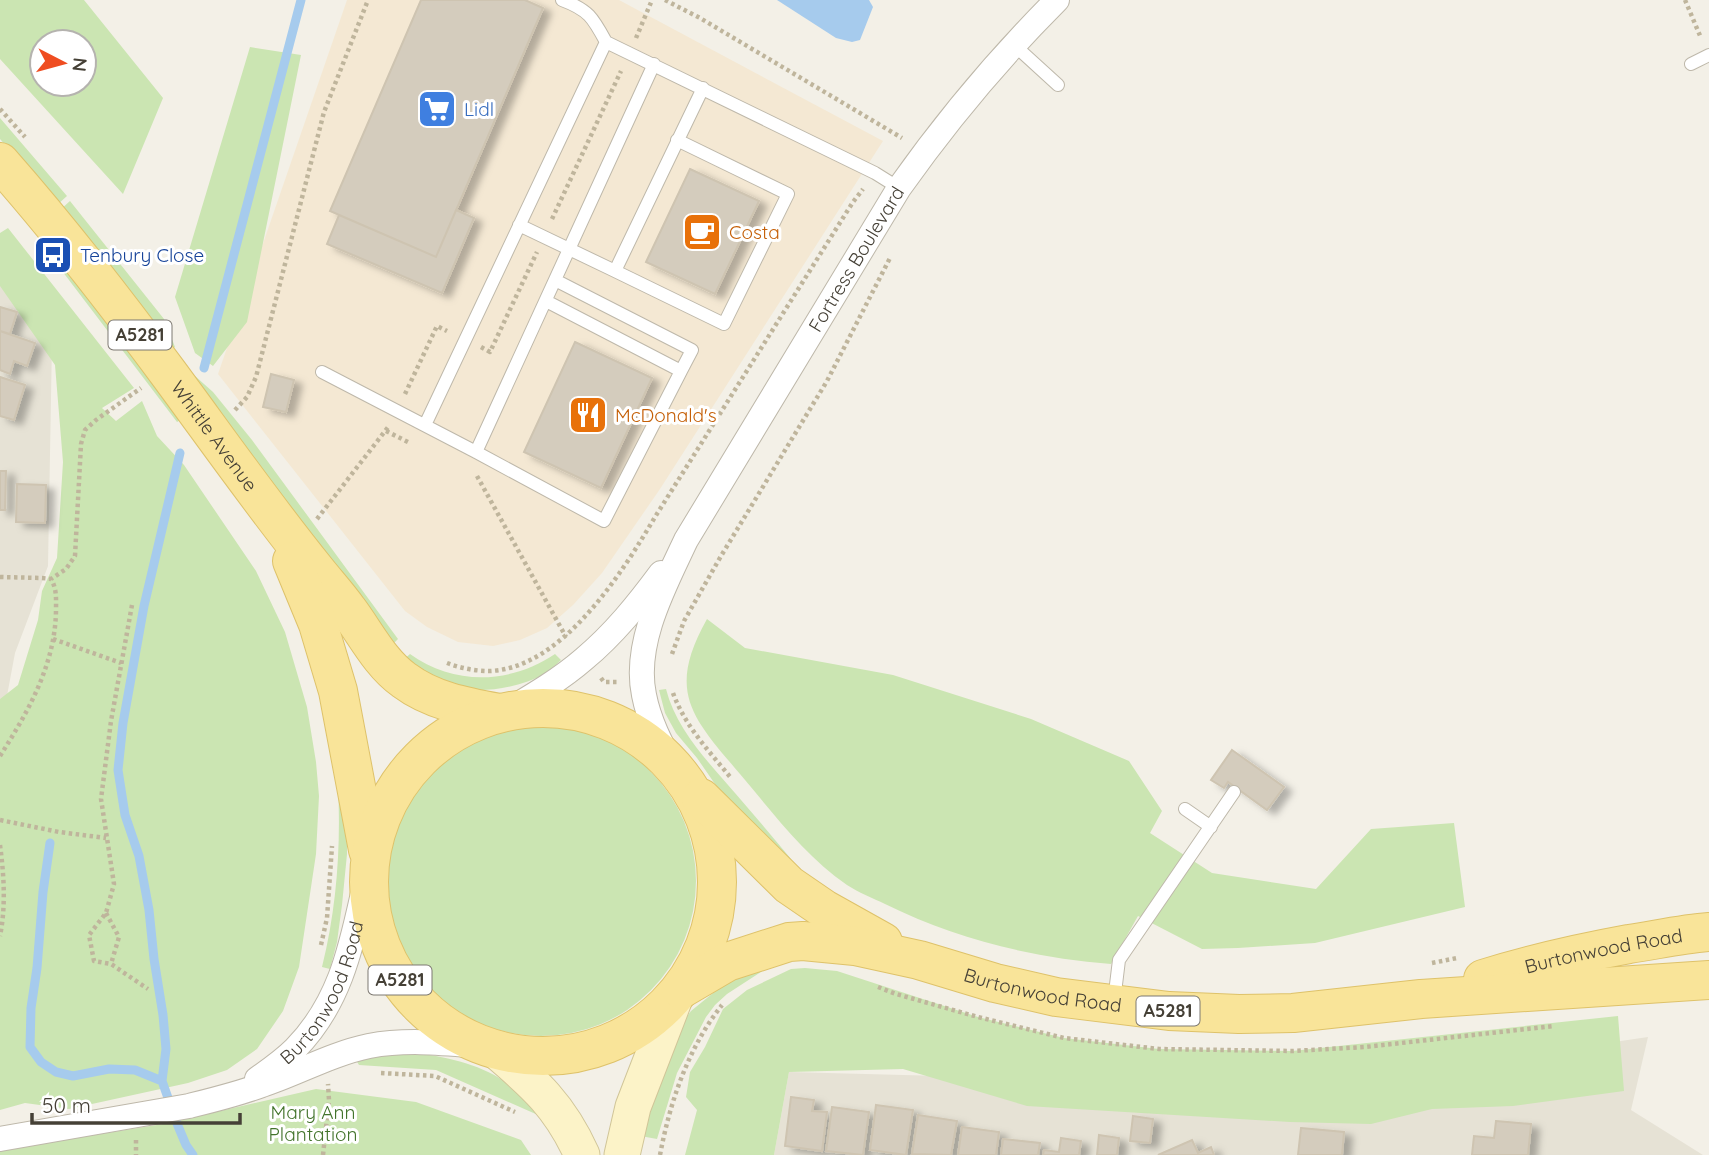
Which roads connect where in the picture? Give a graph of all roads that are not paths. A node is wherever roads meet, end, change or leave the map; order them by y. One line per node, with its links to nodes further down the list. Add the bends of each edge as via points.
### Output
1 (562, 0): 3 (lane, via 593,18)
2 (1057, 0): 4 (street, Fortress Boulevard)
3 (606, 42): 6 (lane); 13 (lane)
4 (1013, 44): 8 (lane); 12 (street, Fortress Boulevard)
5 (1708, 55): 7 (lane)
6 (654, 64): 9 (lane); 14 (lane)
7 (1691, 64)
8 (1058, 85)
9 (703, 88): 10 (lane); 12 (lane)
10 (677, 141): 15 (lane); 15 (lane, via 788,194 724,324)
11 (0, 162): 22 (main road, Whittle Avenue / A5281, via 94,275)
12 (899, 188): 23 (street, Fortress Boulevard)
13 (519, 225): 14 (lane); 20 (lane)
14 (569, 249): 15 (lane); 16 (lane)
15 (615, 271)
16 (555, 280): 17 (lane); 18 (lane, via 692,350)
17 (546, 302): 18 (lane); 21 (lane)
18 (681, 370): 21 (lane, via 604,522)
19 (321, 372): 20 (lane)
20 (425, 425): 21 (lane)
21 (476, 452)
22 (271, 514): 24 (main road, Whittle Avenue / A5281, via 394,672 429,695 464,707); 29 (main road, Whittle Avenue / A5281, via 327,650)
23 (687, 540): 24 (street, Fortress Boulevard, via 603,642 563,676); 25 (street, Fortress Boulevard, via 660,597 643,658 643,695 660,741)
24 (503, 712): 25 (main road, A5281, via 537,707 597,716 651,744); 29 (main road, A5281, via 451,733 412,766 384,810)
25 (681, 775): 31 (main road, Burtonwood Road / A5281, via 789,885 853,926); 34 (main road, A5281, via 710,834 718,888 707,941)
26 (1234, 792): 28 (lane)
27 (1185, 809): 28 (lane)
28 (1211, 827): 35 (lane, via 1119,960)
29 (370, 863): 36 (main road, A5281, via 371,912 385,955 409,994 442,1024); 37 (street, Burtonwood Road, via 348,957 333,998 295,1049)
30 (1709, 932): 33 (main road, Burtonwood Road / A5281)
31 (919, 960): 34 (main road, Burtonwood Road / A5281, via 855,946 789,942 727,962); 35 (main road, Burtonwood Road / A5281, via 1007,986)
32 (1709, 980): 33 (main road, Burtonwood Road / A5281)
33 (1426, 981): 35 (main road, Burtonwood Road / A5281, via 1293,1013 1183,1012)
34 (679, 991): 36 (main road, A5281, via 640,1027 595,1049 545,1057); 40 (street, via 633,1107)
35 (1114, 1005)
36 (488, 1048): 37 (street, Burtonwood Road, via 431,1042 368,1046); 39 (street, via 555,1107)
37 (236, 1092): 38 (street, Burtonwood Road, via 189,1106)
38 (0, 1139)
39 (582, 1155)
40 (622, 1155)

